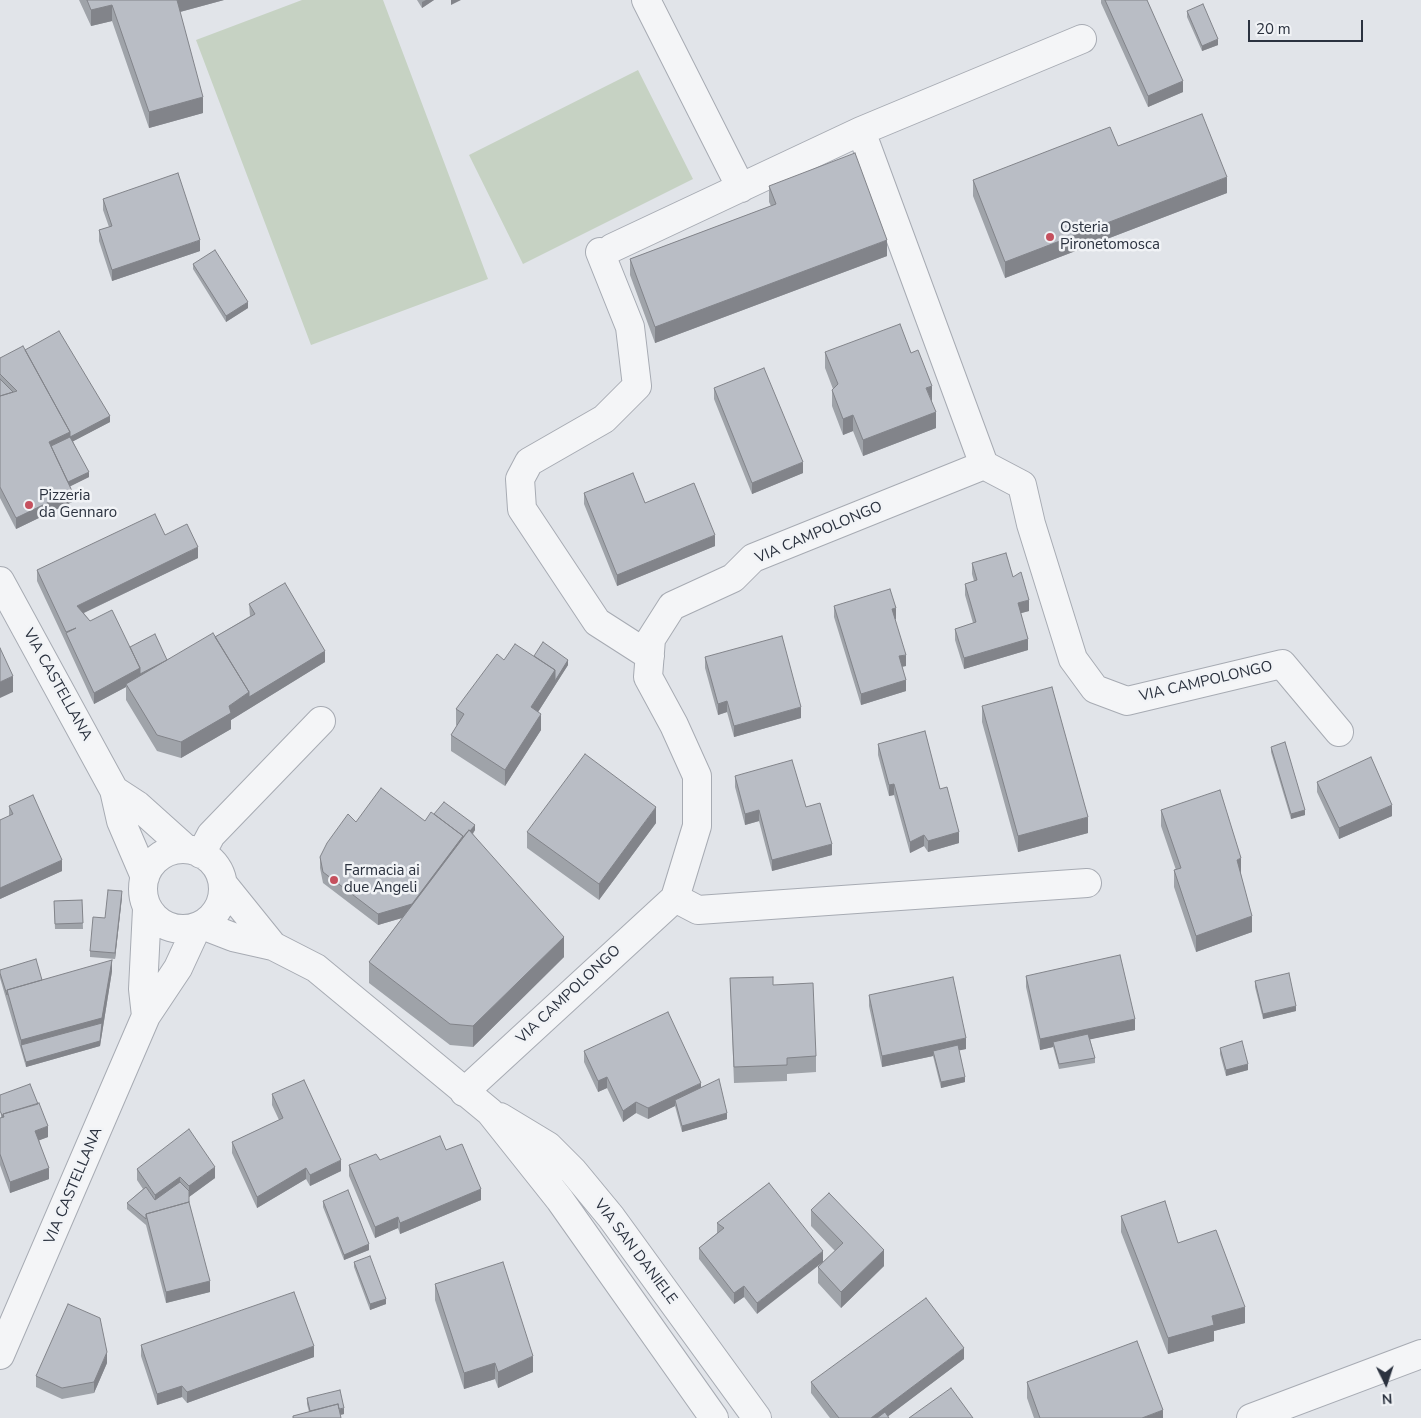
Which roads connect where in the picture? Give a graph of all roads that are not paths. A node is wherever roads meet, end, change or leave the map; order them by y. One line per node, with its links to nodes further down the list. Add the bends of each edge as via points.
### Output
1 (646, 0): 4 (street)
2 (1082, 39): 3 (street)
3 (861, 131): 4 (street); 5 (street)
4 (741, 188): 7 (street, via 606,250 630,327 637,386 604,420 529,462 520,478 522,508 597,622)
5 (984, 465): 7 (street, VIA CAMPOLONGO, via 753,558 733,578 672,606 651,638); 9 (street, VIA CAMPOLONGO, via 1022,485 1073,659 1094,689 1127,701 1282,664)
6 (0, 581): 10 (street, VIA CASTELLANA)
7 (650, 656): 15 (street, VIA CAMPOLONGO, via 648,676 697,776 696,826)
8 (321, 721): 11 (street)
9 (1339, 732)
10 (114, 790): 11 (street, VIA CASTELLANA); 12 (street, VIA CASTELLANA, via 121,821)
11 (194, 851): 12 (street, via 165,853 154,860); 14 (street, via 216,866)
12 (145, 877): 16 (street, via 143,897)
13 (1087, 883): 15 (street, via 698,910)
14 (223, 884): 17 (street, via 220,906 212,918); 18 (street, VIA SAN DANIELE)
15 (675, 898): 20 (street, VIA CAMPOLONGO)
16 (147, 909): 17 (street, via 166,927 178,930); 19 (street, VIA CASTELLANA, via 143,989)
17 (200, 926): 18 (street, VIA SAN DANIELE); 19 (street, VIA CASTELLANA, via 178,968)
18 (274, 946): 20 (street, VIA SAN DANIELE, via 316,968)
19 (146, 1016): 23 (street, VIA CASTELLANA)
20 (464, 1092): 21 (street, VIA SAN DANIELE)
21 (490, 1112): 24 (street, VIA SAN DANIELE, via 560,1200); 25 (street, VIA SAN DANIELE, via 548,1146 573,1171 616,1224)
22 (1421, 1354): 26 (street)
23 (0, 1355)
24 (714, 1418)
25 (757, 1418)
26 (1251, 1418)

